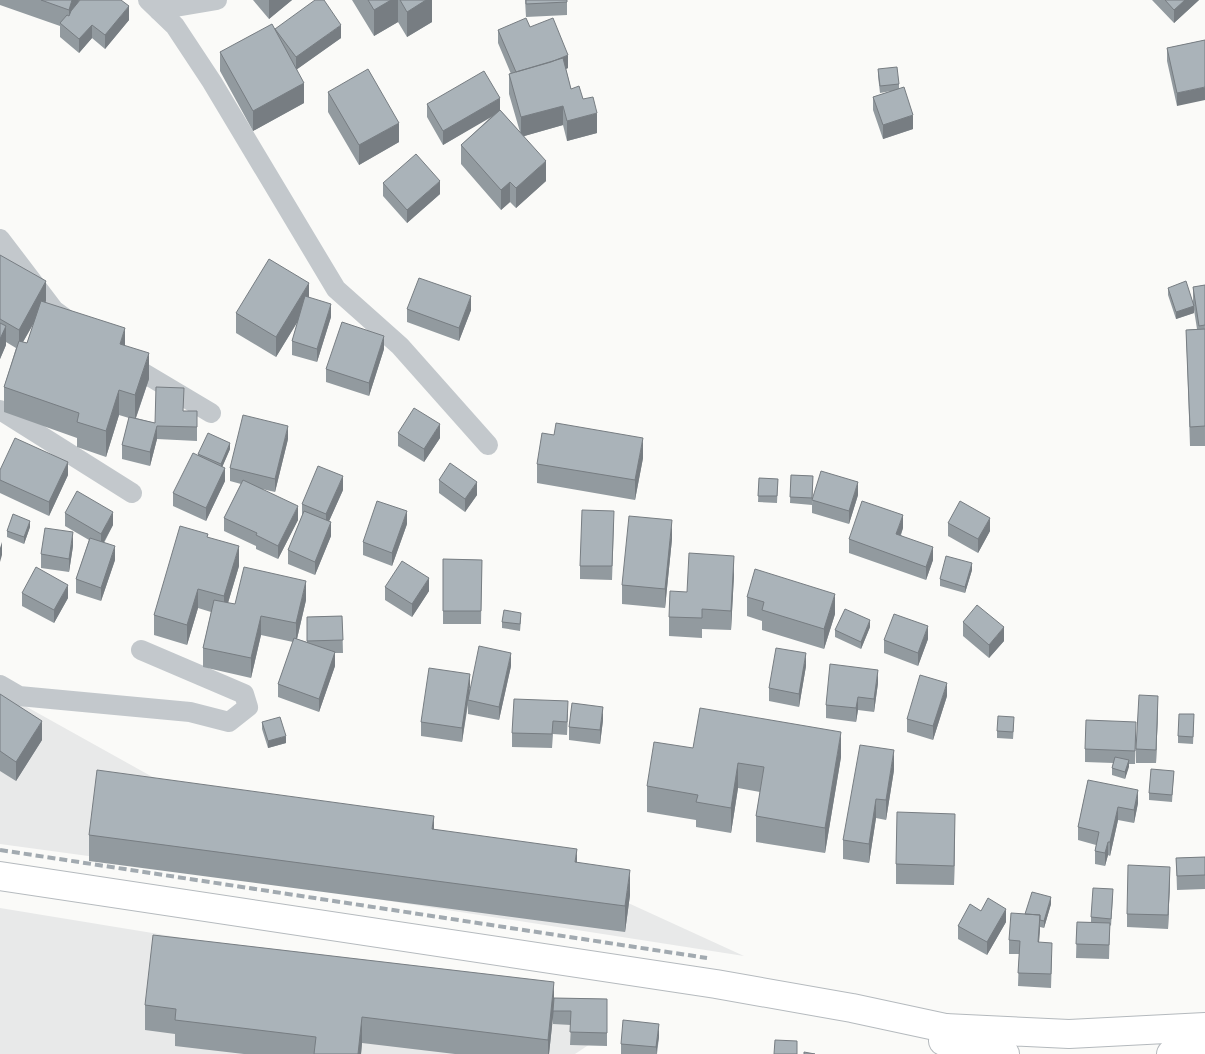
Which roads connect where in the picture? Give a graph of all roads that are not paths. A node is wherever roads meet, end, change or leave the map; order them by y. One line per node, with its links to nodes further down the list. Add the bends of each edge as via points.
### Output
1 (217, 0): 2 (street)
2 (153, 5): 8 (street, via 175,26 212,82 336,289 400,346)
3 (0, 239): 4 (street, via 54,310)
4 (82, 330)
5 (109, 350): 7 (street, via 136,370)
6 (0, 410): 9 (street)
7 (212, 413)
8 (488, 445)
9 (132, 493)
10 (141, 650): 11 (street, via 244,694 248,707 229,722 190,712 19,696)
11 (0, 685)
12 (0, 876): 14 (main road, via 716,984 865,1020)
13 (1205, 1027): 14 (main road, via 1069,1034)
14 (943, 1034): 16 (main road); 17 (main road); 18 (main road, via 1060,1047)
15 (1205, 1042): 19 (main road)
16 (976, 1054)
17 (1005, 1054)
18 (1081, 1054)
19 (1171, 1054)

